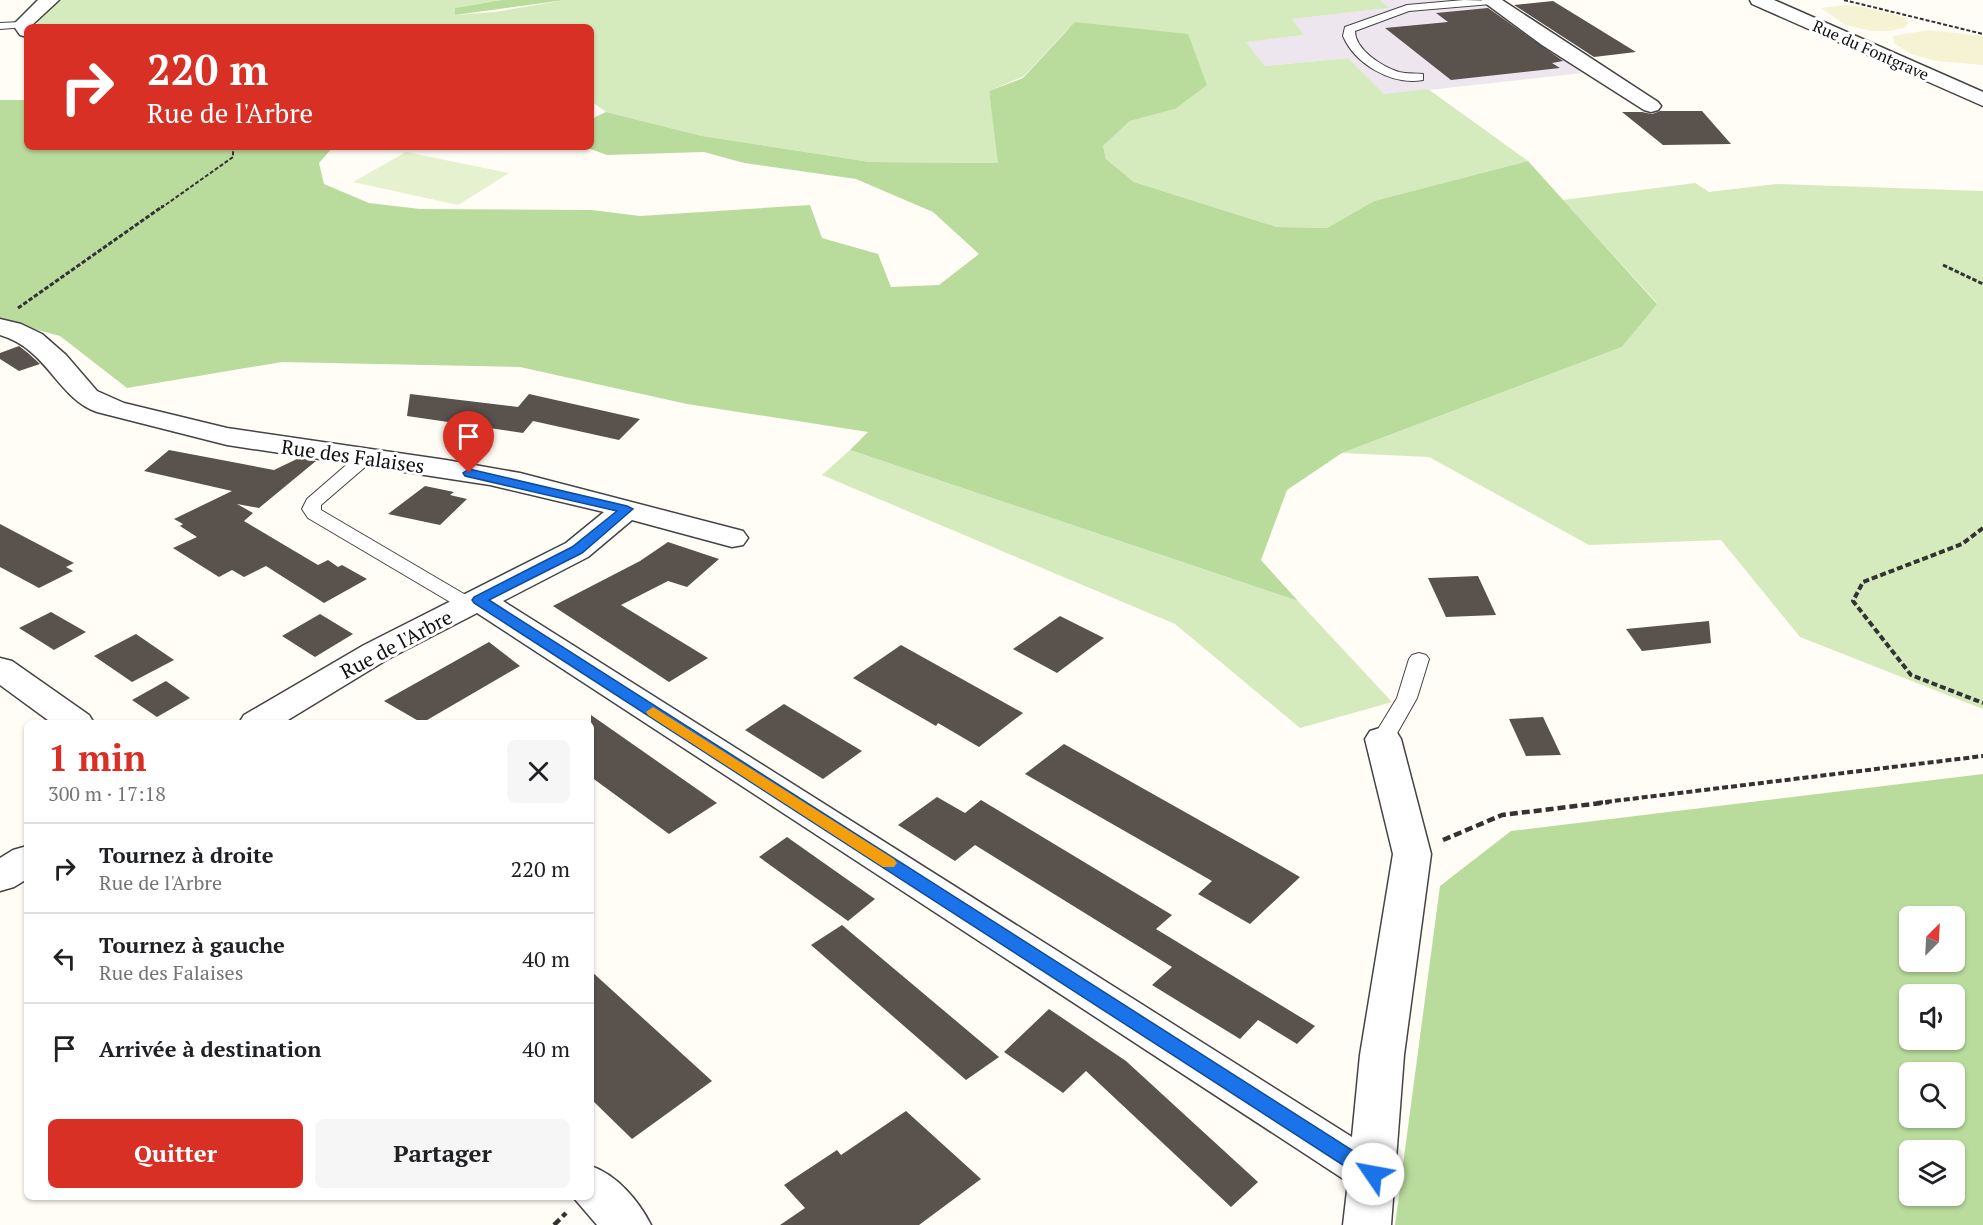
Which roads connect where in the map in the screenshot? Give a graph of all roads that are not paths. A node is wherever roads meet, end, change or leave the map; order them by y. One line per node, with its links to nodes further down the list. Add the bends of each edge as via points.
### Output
1 (50, 0): 4 (street, via 37,9)
2 (1491, 0): 7 (lane, via 1407,8 1349,29 1350,43 1379,68 1400,76); 9 (street)
3 (1759, 0): 8 (street, Rue du Fontgrave)
4 (28, 24)
5 (0, 26): 6 (lane)
6 (24, 28)
7 (1419, 77)
8 (1983, 100)
9 (1651, 106)
10 (8, 318): 11 (street, Rue des Falaises, via 17,330 49,350 90,399 203,433)
11 (366, 457): 12 (street, Rue des Falaises, via 492,477); 14 (lane, via 313,503 314,514)
12 (627, 509): 13 (street, Rue des Falaises); 14 (street, Rue de l'Arbre, via 577,550)
13 (732, 538)
14 (474, 602): 18 (street, Rue de l'Arbre, via 376,652); 22 (street)
15 (1419, 659): 19 (lane, via 1407,698)
16 (0, 669): 17 (street)
17 (72, 720)
18 (262, 720)
19 (1383, 739): 22 (street, via 1412,854 1382,1055)
20 (24, 862): 21 (street)
21 (0, 877)
22 (1373, 1174): 25 (street)
23 (594, 1189): 24 (street)
24 (627, 1225)
25 (1367, 1225)

